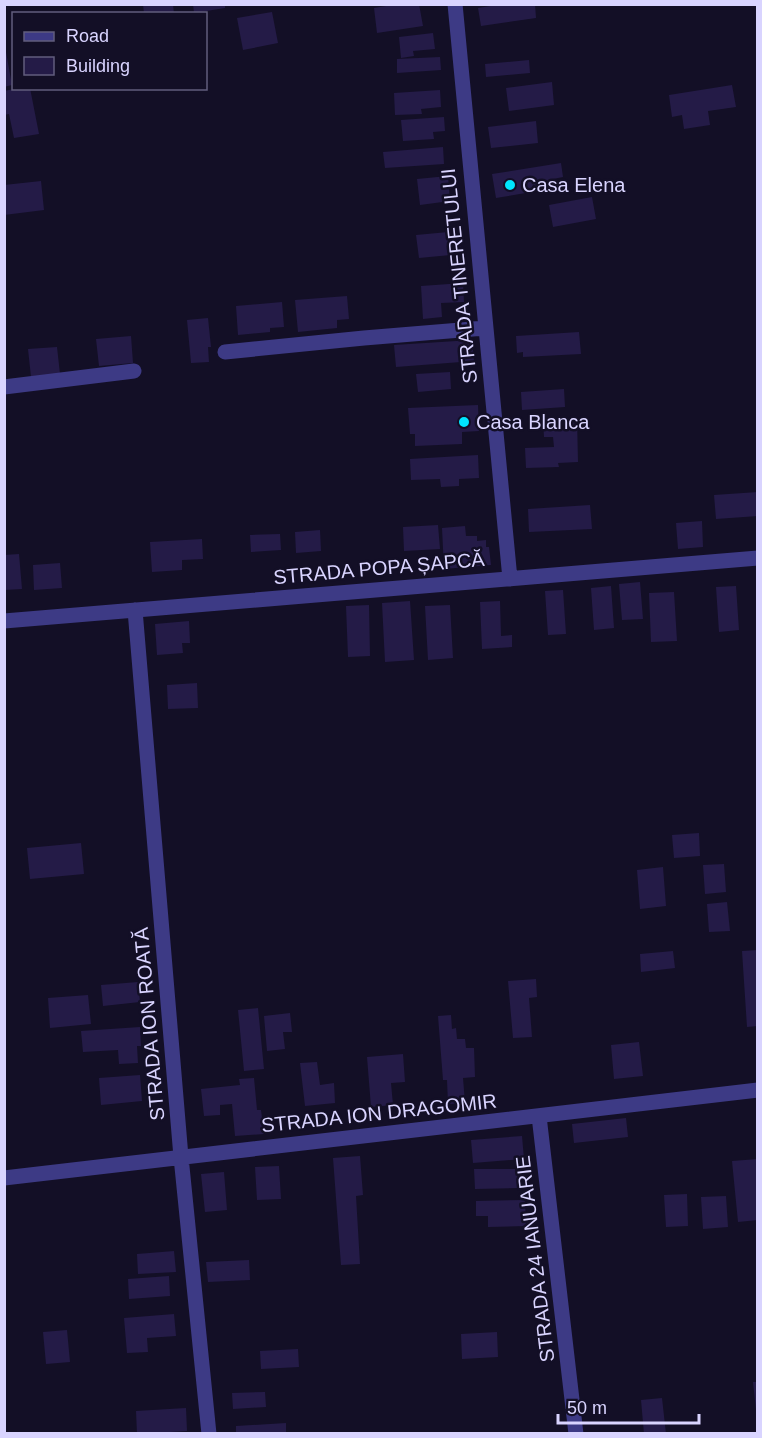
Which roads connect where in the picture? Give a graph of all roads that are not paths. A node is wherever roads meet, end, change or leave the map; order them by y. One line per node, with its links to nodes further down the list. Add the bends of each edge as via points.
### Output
1 (455, 4): 2 (street, STRADA TINERETULUI)
2 (485, 328): 3 (street); 7 (street, STRADA TINERETULUI)
3 (225, 352)
4 (134, 371): 5 (street)
5 (4, 387)
6 (758, 558): 7 (street, STRADA POPA ȘAPCĂ)
7 (510, 579): 8 (street, STRADA POPA ȘAPCĂ)
8 (135, 610): 9 (street, STRADA POPA ȘAPCĂ); 12 (street, STRADA ION ROATĂ)
9 (4, 621)
10 (758, 1090): 11 (street, STRADA ION DRAGOMIR)
11 (539, 1116): 12 (street, STRADA ION DRAGOMIR); 15 (street, STRADA 24 IANUARIE)
12 (182, 1157): 13 (street, STRADA ION DRAGOMIR); 14 (street, STRADA ION ROATĂ)
13 (4, 1178)
14 (209, 1434)
15 (576, 1434)

